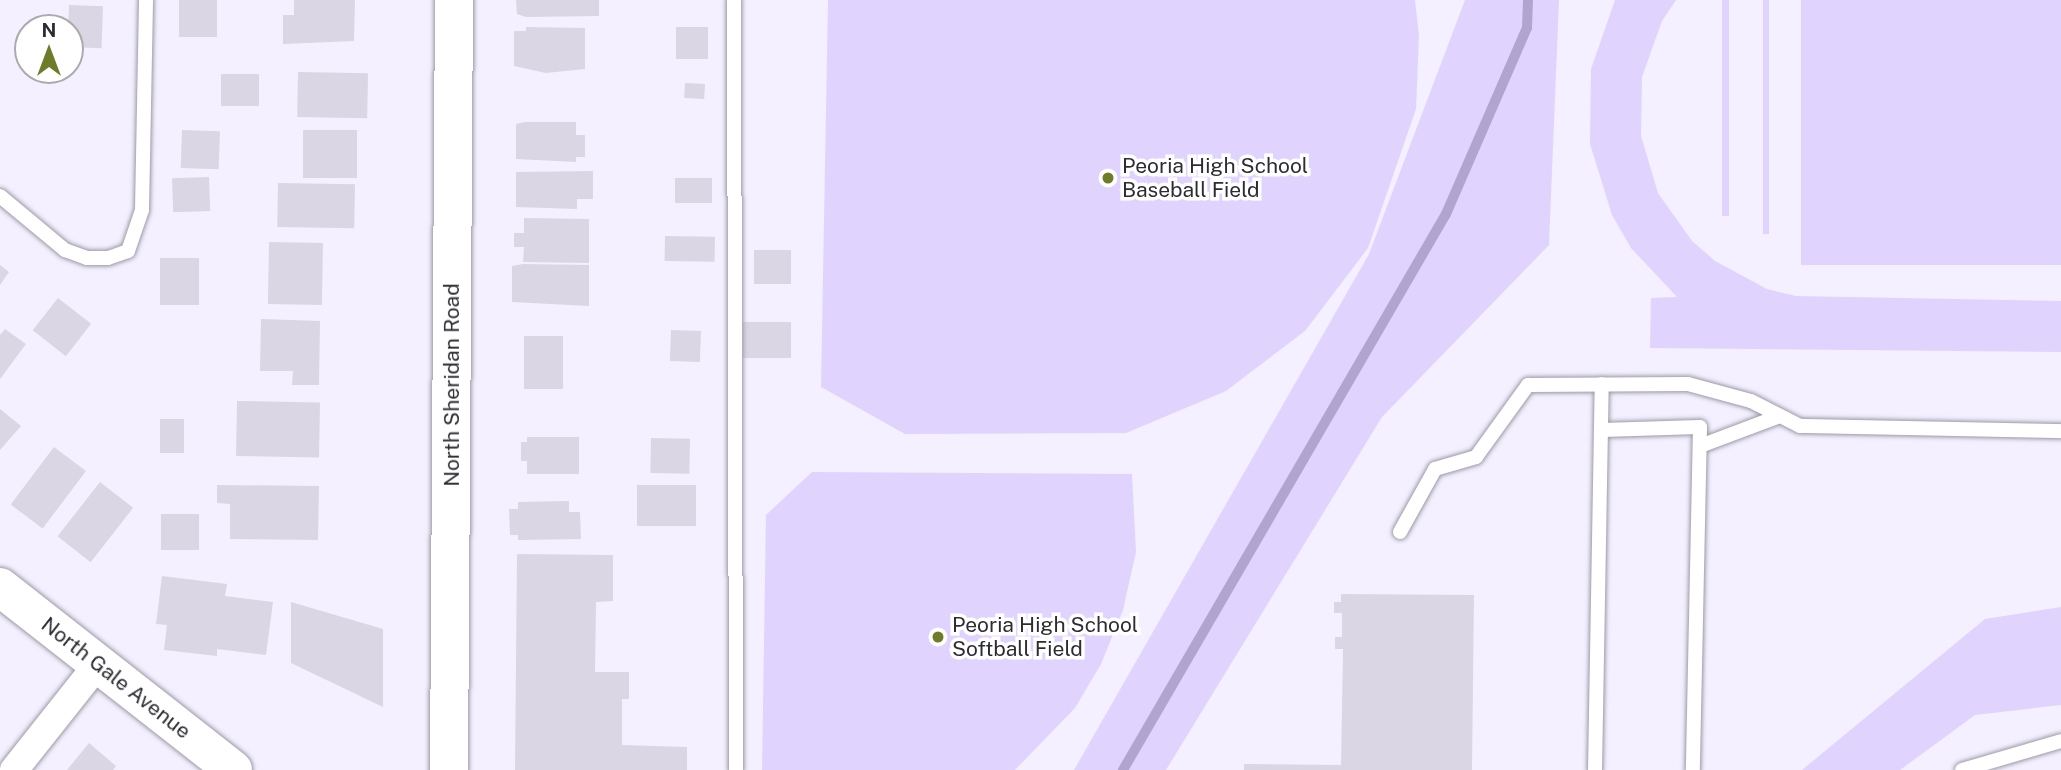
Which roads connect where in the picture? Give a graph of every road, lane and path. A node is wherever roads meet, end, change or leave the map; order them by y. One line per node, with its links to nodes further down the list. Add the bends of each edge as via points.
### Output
1 (146, 0): 4 (lane, via 142,210 128,251 108,258 87,258 65,250)
2 (454, 0): 16 (main road, North Sheridan Road)
3 (734, 0): 17 (lane)
4 (0, 196)
5 (1602, 384): 6 (lane, via 1688,384 1751,401); 7 (lane); 10 (lane, via 1528,385 1476,457 1435,469)
6 (1780, 416): 8 (lane, via 1800,426); 9 (lane)
7 (1601, 430): 9 (lane, via 1700,427); 18 (lane)
8 (2061, 431)
9 (1700, 446): 19 (lane)
10 (1400, 532)
11 (0, 587): 12 (main road, North Gale Avenue)
12 (98, 664): 14 (street); 15 (main road, North Gale Avenue)
13 (2061, 741): 20 (lane)
14 (14, 770)
15 (233, 770)
16 (449, 770)
17 (736, 770)
18 (1595, 770)
19 (1693, 770)
20 (1962, 770)

